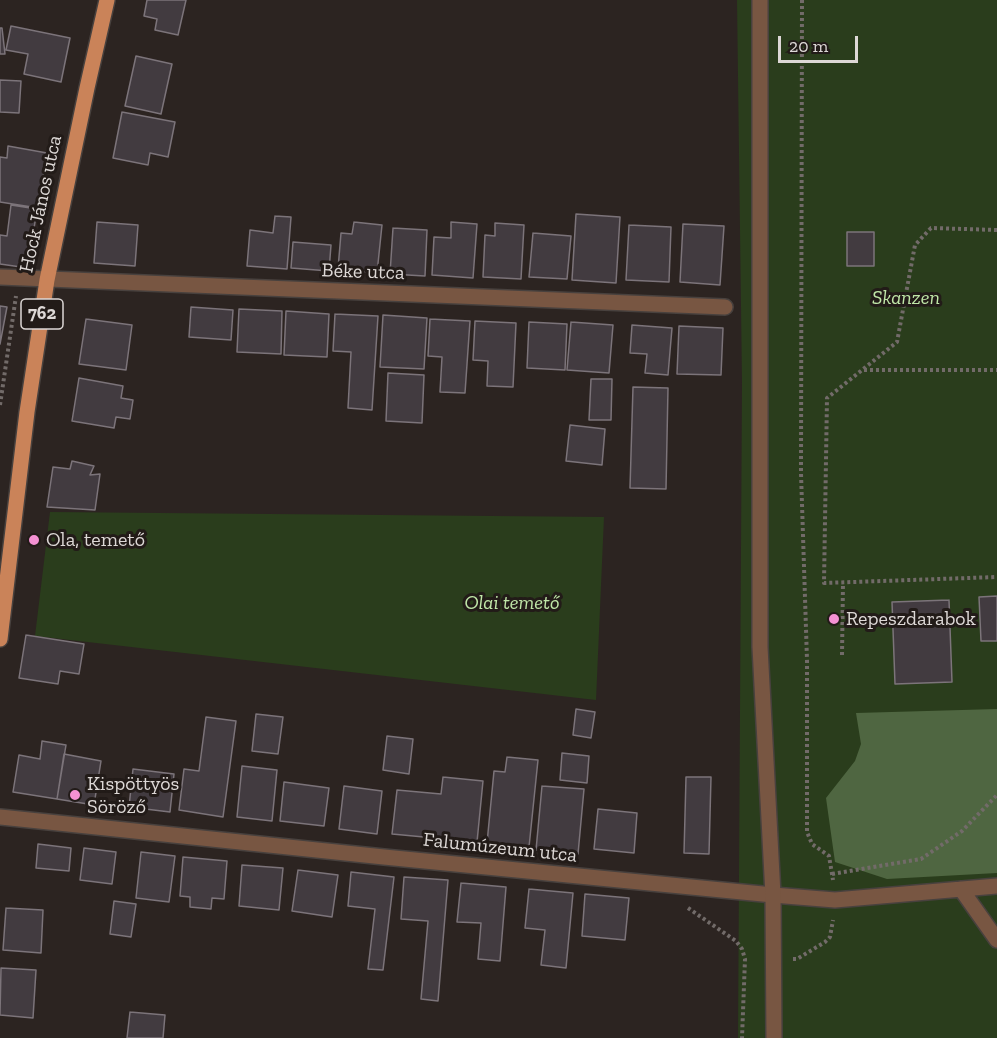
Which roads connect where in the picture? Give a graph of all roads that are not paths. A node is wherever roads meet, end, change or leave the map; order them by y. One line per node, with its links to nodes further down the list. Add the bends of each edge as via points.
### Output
1 (107, 0): 4 (main road, Hock János utca / 762)
2 (760, 0): 11 (street, via 760,647)
3 (0, 277): 4 (street, Béke utca)
4 (47, 280): 5 (street, Béke utca); 6 (main road, Hock János utca / 762)
5 (725, 307)
6 (1, 632): 7 (main road, 762)
7 (0, 639)
8 (0, 816): 11 (street, Falumúzeum utca)
9 (997, 886): 10 (street, Falumúzeum utca)
10 (961, 889): 11 (street, Falumúzeum utca, via 835,900); 12 (street)
11 (773, 895): 13 (street)
12 (997, 940)
13 (774, 1038)

